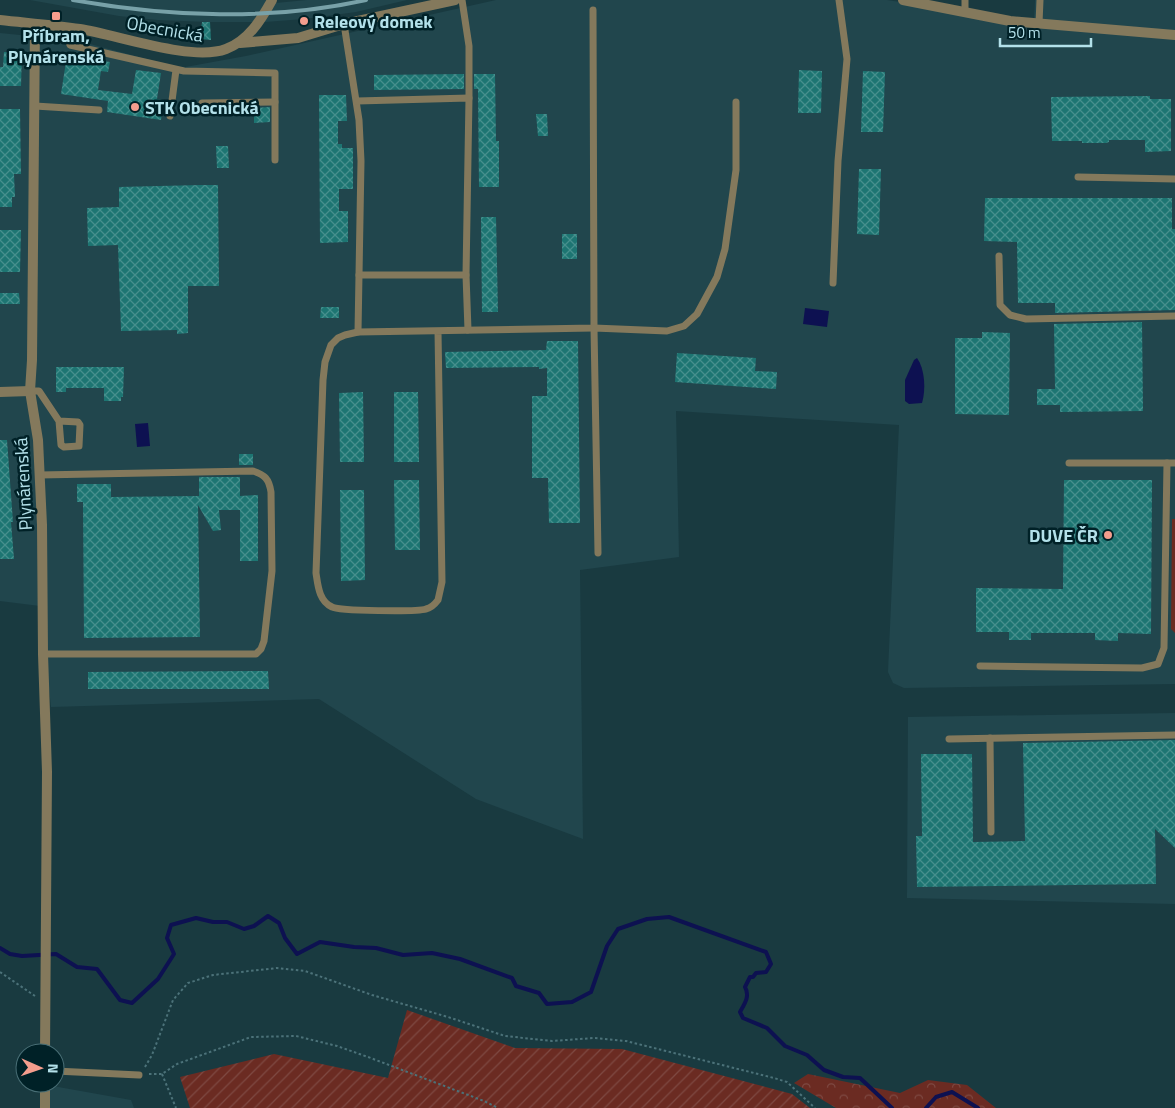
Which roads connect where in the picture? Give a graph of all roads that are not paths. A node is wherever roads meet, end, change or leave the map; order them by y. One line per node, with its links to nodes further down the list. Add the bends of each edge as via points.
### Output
1 (272, 0): 16 (street, Obecnická)
2 (455, 0): 13 (street)
3 (462, 0): 18 (lane, via 469,46)
4 (839, 0): 32 (lane, via 847,59 838,161)
5 (903, 0): 9 (street)
6 (965, 0): 9 (lane)
7 (1040, 0): 11 (lane)
8 (593, 10): 34 (lane)
9 (965, 13): 11 (street)
10 (0, 20): 12 (street, Obecnická)
11 (1039, 23): 15 (street)
12 (35, 24): 14 (street, Obecnická); 23 (street, Plynárenská)
13 (344, 24): 16 (street, via 298,38); 19 (lane)
14 (65, 28): 16 (street, Obecnická, via 208,53); 17 (lane, via 70,45)
15 (1175, 35)
16 (240, 43)
17 (176, 70): 20 (lane, via 274,73); 25 (lane)
18 (469, 98): 19 (lane); 31 (lane)
19 (357, 101): 30 (lane, via 361,161)
20 (274, 102): 22 (lane); 26 (lane)
21 (736, 102): 34 (lane, via 736,170 725,249 717,276 697,314 684,326 667,331)
22 (202, 103)
23 (34, 106): 24 (lane); 38 (street, Plynárenská)
24 (99, 110)
25 (170, 116)
26 (274, 160)
27 (1078, 177): 28 (lane)
28 (1175, 179)
29 (1000, 256): 33 (lane, via 1000,305 1010,315 1026,318)
30 (359, 275): 31 (lane); 37 (lane)
31 (466, 275): 35 (lane)
32 (833, 283)
33 (1175, 316)
34 (594, 328): 35 (lane); 44 (lane)
35 (468, 330): 36 (lane)
36 (438, 331): 37 (lane); 37 (lane, via 442,582 438,600 425,610 339,610 323,600 318,589 316,564 325,362 327,352 338,338)
37 (358, 332)
38 (30, 391): 39 (street); 40 (lane, via 39,391); 43 (street, Plynárenská, via 38,440)
39 (0, 392)
40 (59, 421): 40 (lane, via 78,422 79,446 61,445)
41 (1069, 462): 42 (lane)
42 (1171, 463): 46 (lane, via 1164,648 1158,664 1142,668)
43 (39, 475): 45 (street, Plynárenská); 45 (lane, via 253,471 264,475 270,482 271,492 272,571 264,641 256,654)
44 (598, 553)
45 (43, 654): 51 (street, Plynárenská, via 47,772)
46 (980, 666)
47 (1175, 735): 48 (lane)
48 (990, 738): 49 (lane); 50 (lane)
49 (949, 739)
50 (992, 832)
51 (45, 1043)
52 (65, 1071): 53 (lane)
53 (139, 1075)
54 (45, 1093): 55 (street)
55 (45, 1108)

